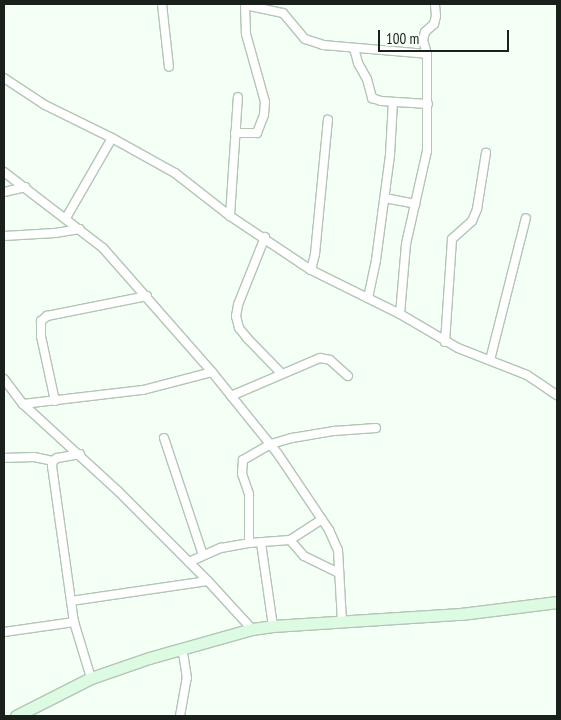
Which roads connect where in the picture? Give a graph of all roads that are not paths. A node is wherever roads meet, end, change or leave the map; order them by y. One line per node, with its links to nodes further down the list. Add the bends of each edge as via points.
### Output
1 (162, 4): 6 (street)
2 (245, 4): 4 (street, via 283,13 305,39 314,43); 12 (street, via 246,34 265,102 264,115 257,132)
3 (434, 4): 5 (street, via 434,24 423,35)
4 (354, 48): 5 (street); 9 (street, via 372,98)
5 (427, 54): 10 (street)
6 (169, 67)
7 (4, 78): 13 (street, via 45,105)
8 (238, 98): 12 (street)
9 (392, 102): 10 (street); 18 (street)
10 (428, 104): 19 (street, via 427,151)
11 (328, 120): 26 (street)
12 (235, 133): 20 (street)
13 (112, 138): 20 (street, via 175,173); 21 (street)
14 (486, 153): 30 (street, via 478,208 472,221 452,239)
15 (4, 172): 16 (street)
16 (25, 188): 17 (street); 21 (street)
17 (4, 192)
18 (384, 198): 19 (street); 28 (street)
19 (415, 204): 29 (street, via 406,244)
20 (230, 216): 25 (street)
21 (66, 218): 23 (street)
22 (526, 218): 31 (street)
23 (80, 229): 24 (street); 27 (street, via 103,248)
24 (4, 236)
25 (265, 237): 26 (street); 33 (street, via 236,316 247,338)
26 (311, 270): 28 (street)
27 (148, 296): 32 (street); 38 (street, via 47,316 41,321 41,336)
28 (368, 298): 29 (street)
29 (400, 314): 30 (street)
30 (445, 342): 31 (street)
31 (490, 360): 36 (street, via 528,375)
32 (212, 372): 37 (street); 38 (street, via 143,390)
33 (282, 374): 34 (street, via 324,358); 37 (street)
34 (348, 376)
35 (4, 379): 39 (street)
36 (557, 395)
37 (232, 396): 42 (street)
38 (56, 401): 39 (street)
39 (23, 404): 43 (street)
40 (376, 428): 42 (street, via 310,434)
41 (164, 438): 50 (street)
42 (271, 444): 46 (street); 48 (street, via 243,460 241,466 248,494)
43 (80, 454): 45 (street); 51 (street)
44 (4, 458): 45 (street)
45 (53, 460): 54 (street)
46 (322, 519): 47 (street); 52 (street, via 338,550)
47 (290, 540): 49 (street); 52 (street, via 304,556)
48 (249, 543): 49 (street); 50 (street)
49 (261, 543): 58 (street)
50 (203, 555): 51 (street)
51 (190, 562): 53 (street)
52 (339, 573): 57 (street)
53 (208, 581): 54 (street); 59 (street)
54 (71, 601): 56 (street)
55 (557, 602): 57 (street, via 461,614)
56 (74, 622): 60 (street); 62 (street)
57 (342, 622): 58 (street)
58 (273, 626): 59 (street)
59 (252, 629): 61 (street)
60 (4, 632)
61 (182, 648): 62 (street); 64 (street, via 187,678)
62 (91, 678): 63 (street)
63 (16, 716)
64 (180, 716)

